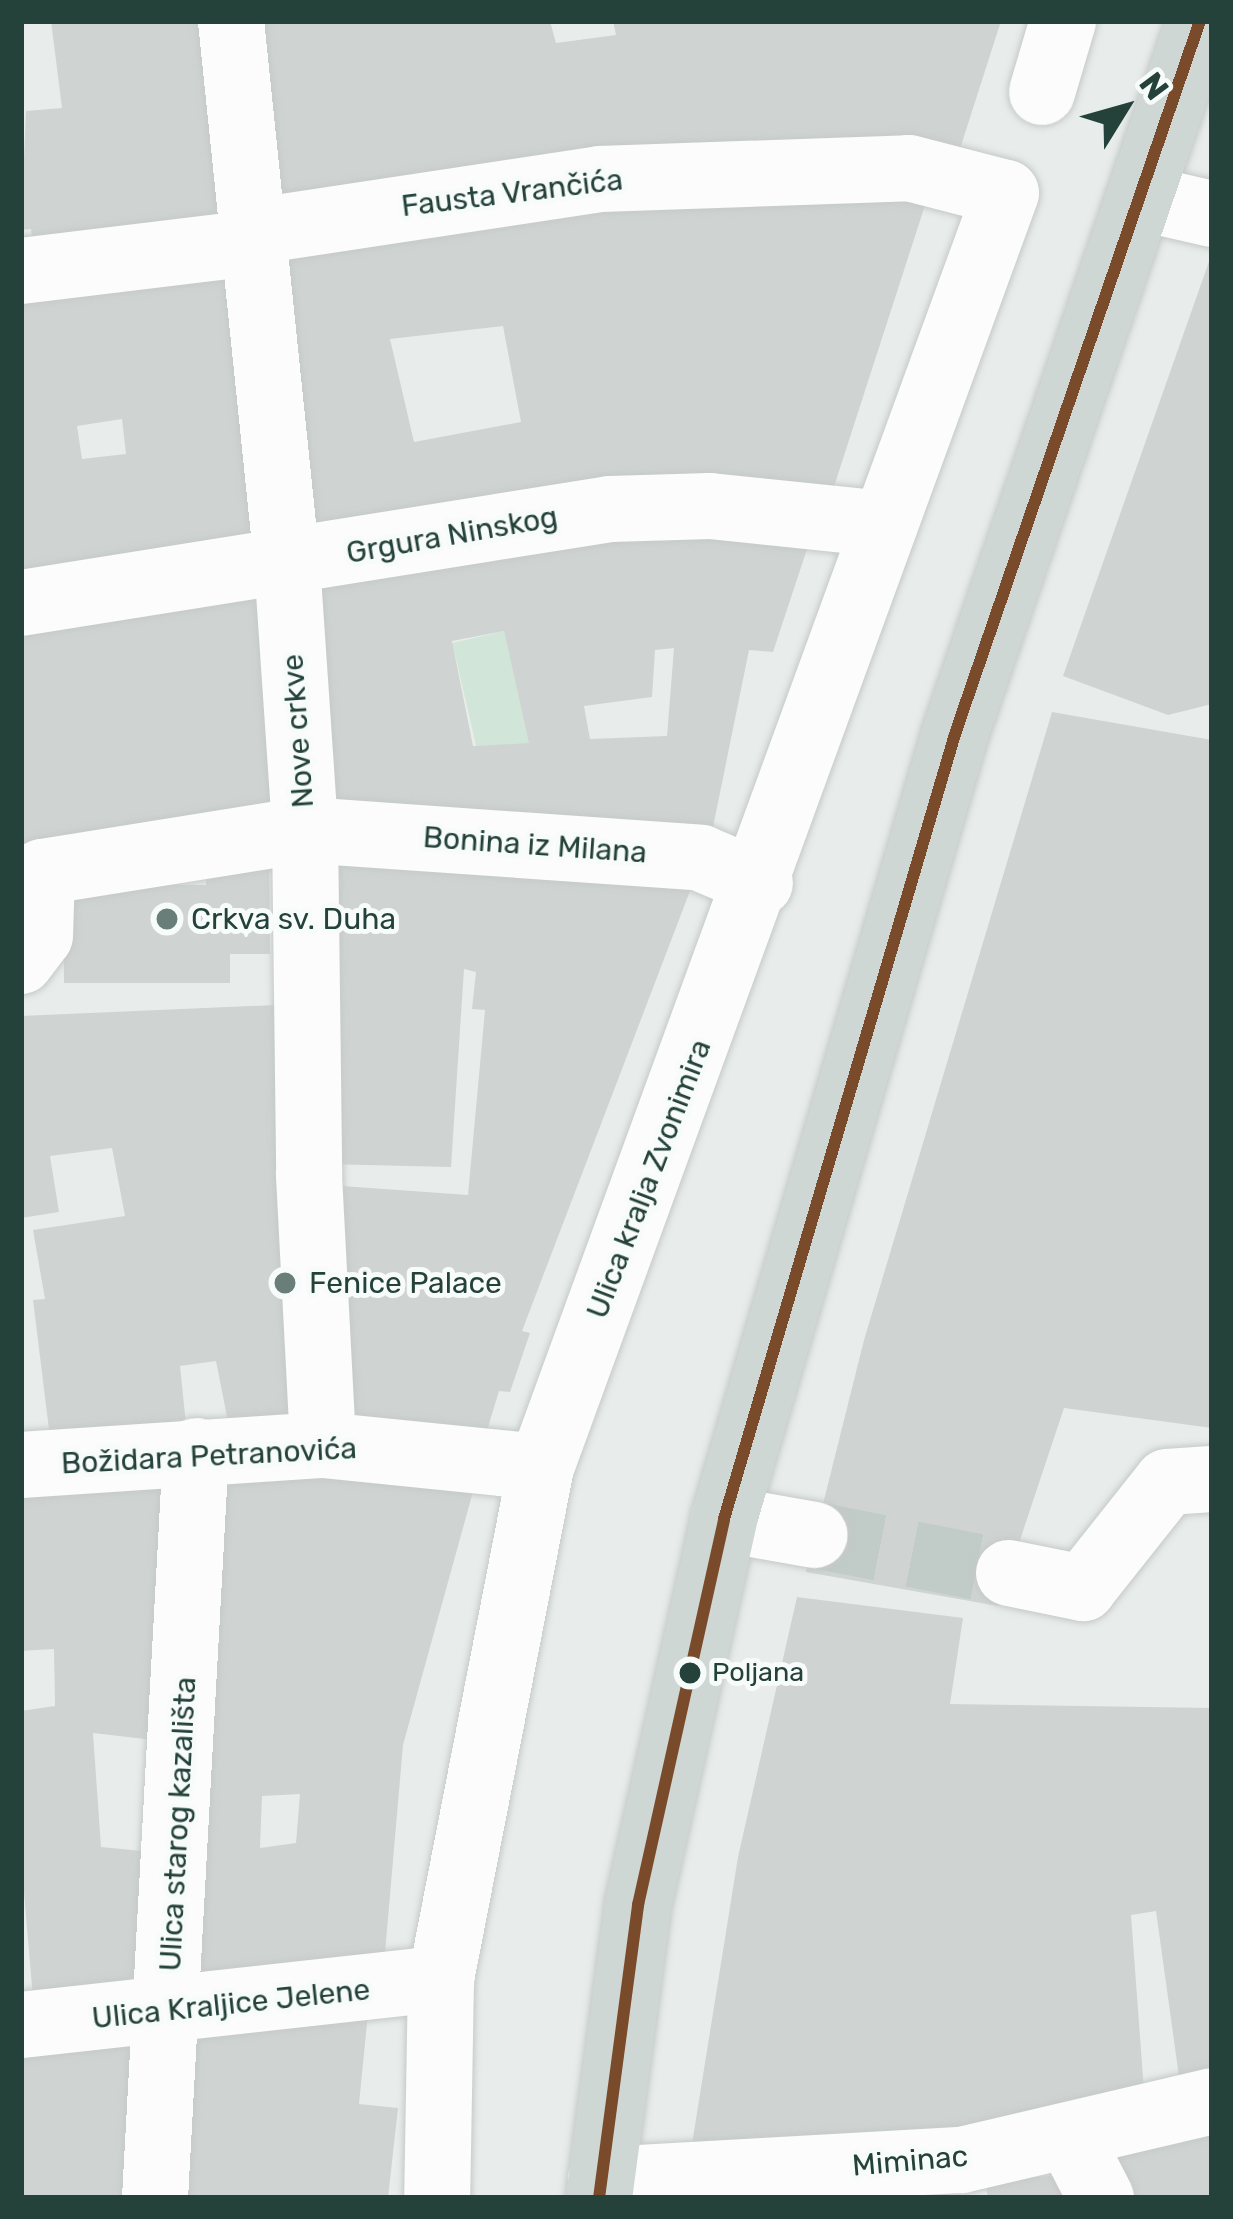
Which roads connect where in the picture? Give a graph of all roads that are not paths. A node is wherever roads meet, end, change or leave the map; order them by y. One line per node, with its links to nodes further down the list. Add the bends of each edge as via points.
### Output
1 (231, 21): 8 (street, Nove crkve)
2 (1063, 21): 4 (street)
3 (1200, 21): 6 (main road)
4 (1042, 92)
5 (1006, 193): 8 (street, Fausta Vrančića, via 909,169 600,179 277,228); 10 (street, Ulica kralja Zvonimira)
6 (1142, 198): 7 (street); 21 (main road, via 955,734)
7 (1212, 214)
8 (251, 243): 9 (street, Fausta Vrančića); 11 (street, Nove crkve)
9 (21, 271)
10 (885, 524): 11 (street, Grgura Ninskog, via 710,506 610,509); 14 (street, Ulica kralja Zvonimira)
11 (287, 563): 12 (street, Grgura Ninskog); 13 (street, Nove crkve)
12 (21, 603)
13 (305, 830): 14 (street, Bonina iz Milana, via 701,858); 15 (street, Bonina iz Milana, via 42,872 40,936); 16 (street, Nove crkve, via 309,1176)
14 (760, 883): 19 (street, Ulica kralja Zvonimira)
15 (21, 961)
16 (323, 1444): 17 (street, Božidara Petranovića); 19 (street, Božidara Petranovića)
17 (196, 1451): 18 (street, Božidara Petranovića); 25 (street, Ulica starog kazališta)
18 (21, 1465)
19 (541, 1467): 24 (street, Ulica kralja Zvonimira)
20 (1212, 1479): 23 (street, via 1167,1482 1082,1588)
21 (724, 1519): 22 (street); 29 (main road, via 638,1905)
22 (814, 1535)
23 (1010, 1573)
24 (441, 1979): 25 (street, Ulica Kraljice Jelene); 31 (street, Ulica kralja Zvonimira)
25 (169, 2014): 26 (street, Ulica Kraljice Jelene); 30 (street, Ulica starog kazališta)
26 (21, 2025)
27 (1212, 2101): 28 (street, Miminac)
28 (1069, 2136): 29 (street, Miminac, via 961,2160); 32 (street)
29 (600, 2189)
30 (155, 2198)
31 (437, 2198)
32 (1101, 2198)

